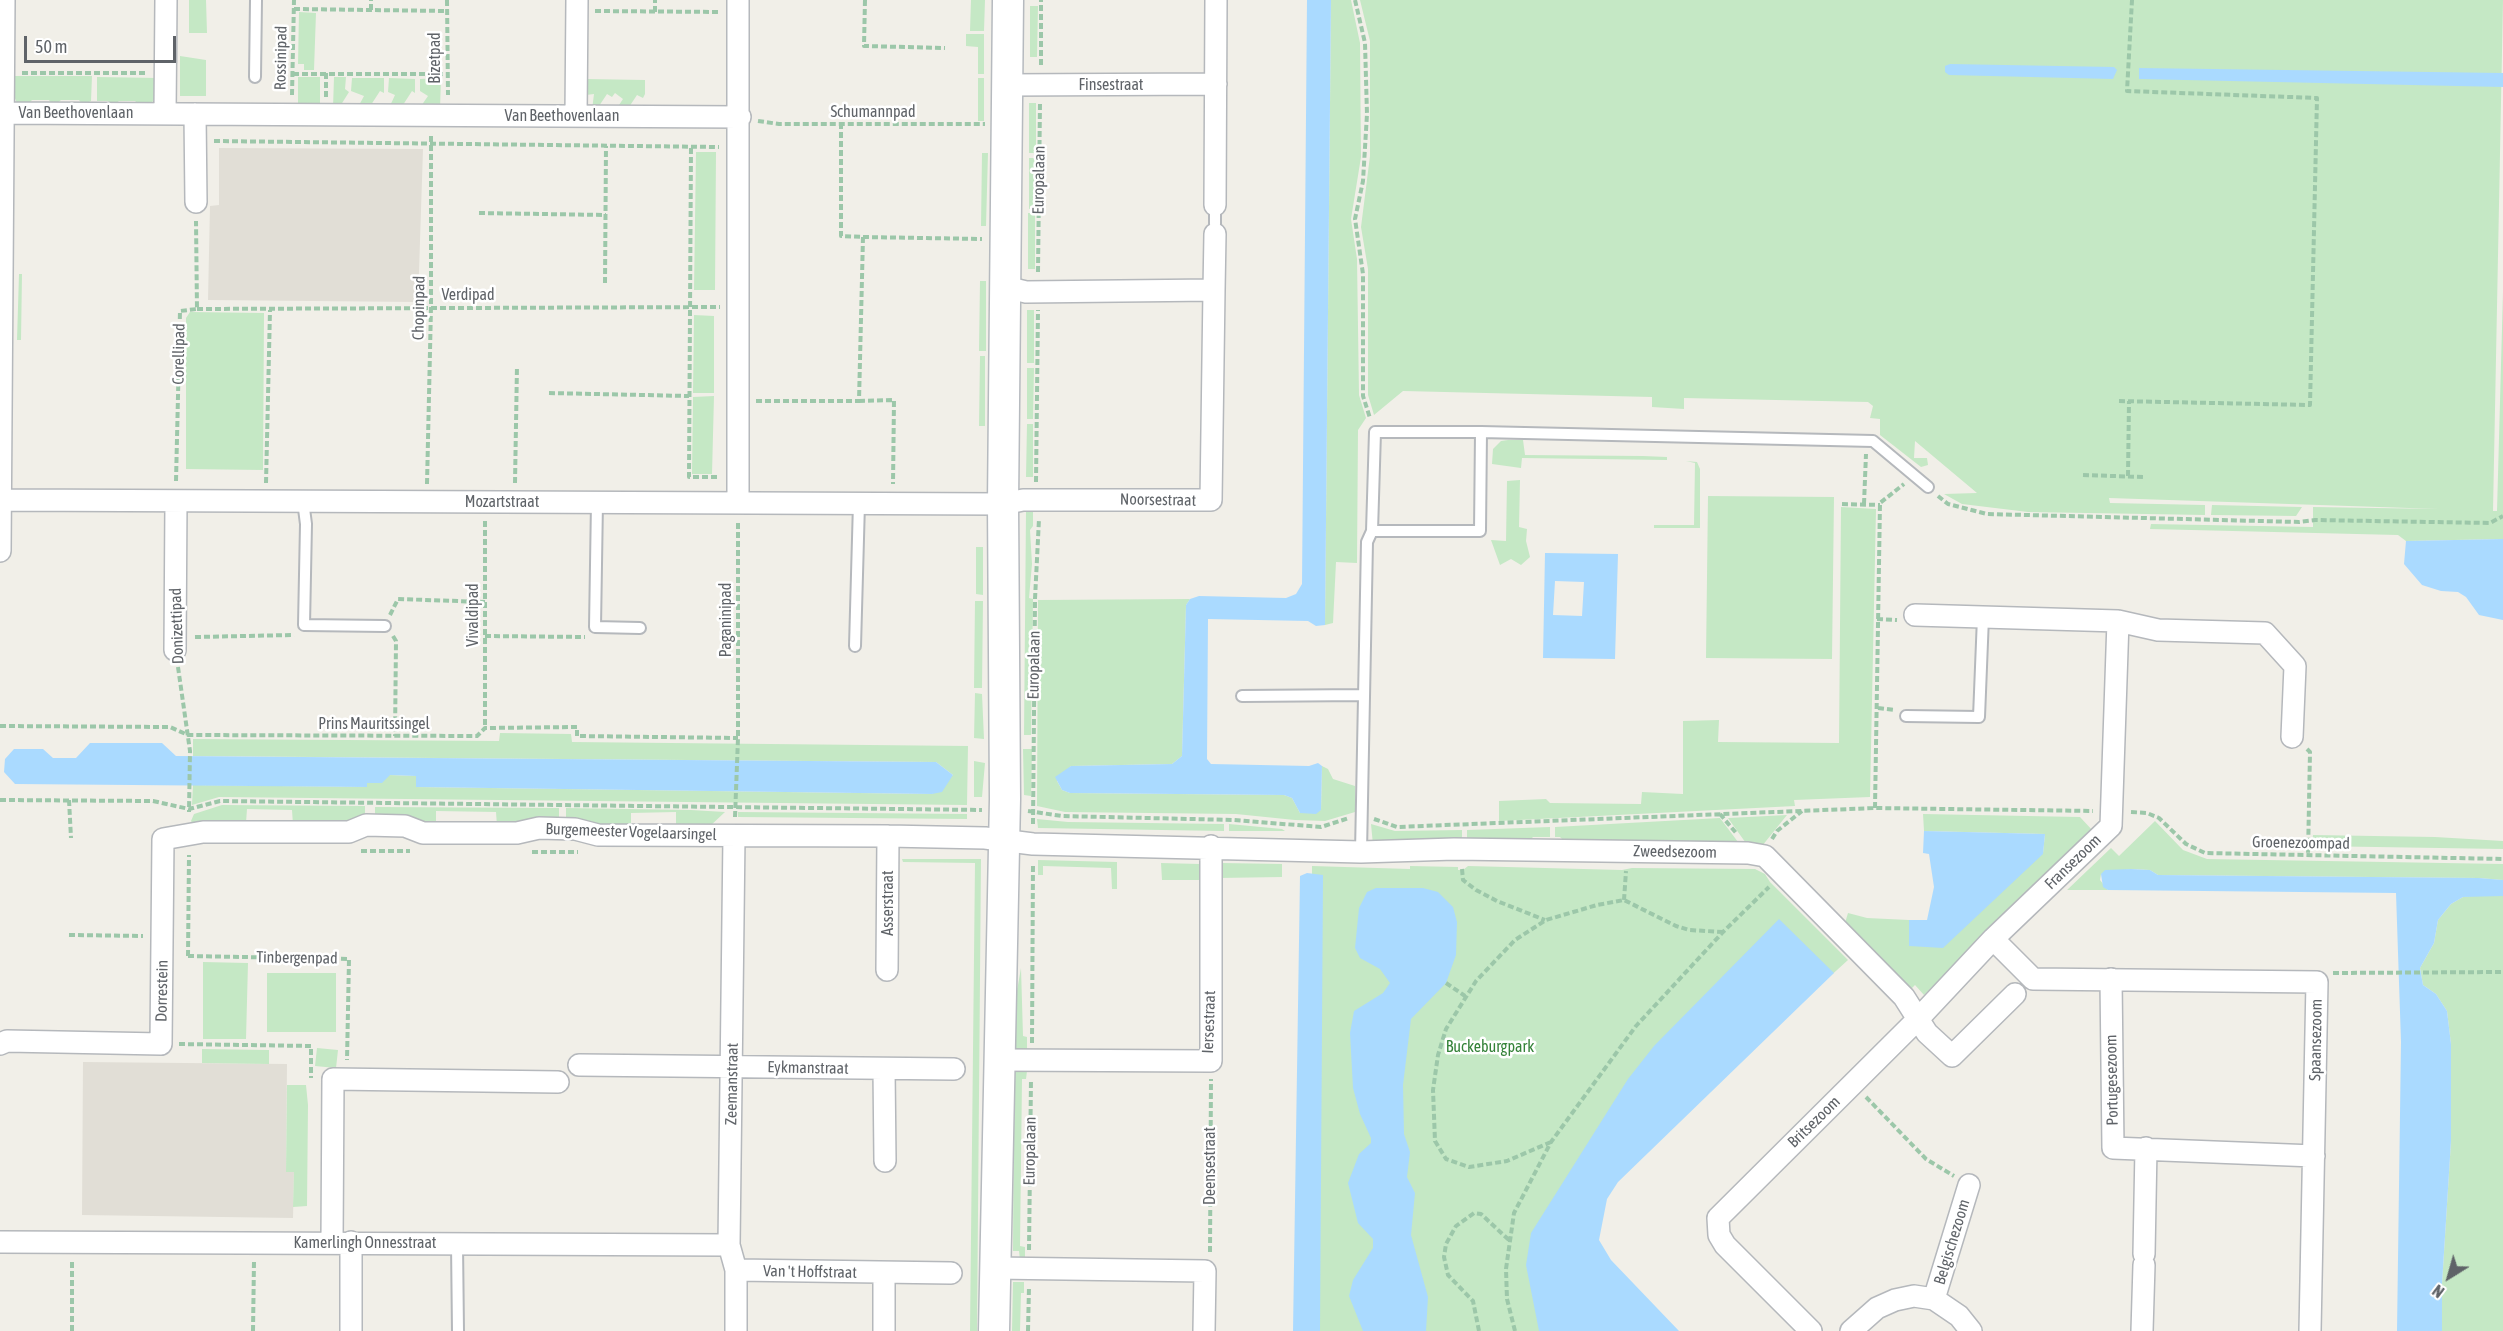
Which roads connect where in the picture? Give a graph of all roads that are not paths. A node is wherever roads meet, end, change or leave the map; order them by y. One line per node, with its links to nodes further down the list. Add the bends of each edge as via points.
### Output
1 (4, 0): 11 (street)
2 (166, 0): 12 (street)
3 (256, 0): 8 (lane)
4 (1008, 0): 10 (street, Europalaan)
5 (1216, 0): 9 (street)
6 (577, 5): 14 (street)
7 (738, 6): 15 (street)
8 (255, 77)
9 (1216, 84): 10 (street, Finsestraat); 18 (street, Noorsestraat)
10 (1007, 85): 17 (street, Europalaan)
11 (1, 112): 12 (street, Van Beethovenlaan); 21 (street)
12 (165, 114): 13 (street, Van Beethovenlaan)
13 (195, 114): 14 (street, Van Beethovenlaan); 16 (street)
14 (576, 116): 15 (street, Van Beethovenlaan)
15 (740, 117): 25 (street)
16 (196, 202)
17 (1005, 287): 18 (street, via 1038,291); 27 (street, Europalaan)
18 (1214, 290): 27 (street, Noorsestraat, via 1210,500 1014,500)
19 (1481, 432): 20 (lane, via 1873,441); 28 (lane, via 1375,432); 28 (lane, via 1479,531)
20 (1928, 488)
21 (1, 500): 22 (street, Mozartstraat); 29 (street)
22 (176, 501): 23 (street, Mozartstraat); 36 (street, Donizettipad)
23 (303, 501): 24 (street, Mozartstraat); 33 (lane, via 304,625)
24 (597, 502): 25 (street, Mozartstraat); 34 (lane, via 595,627)
25 (738, 502): 26 (street, Mozartstraat)
26 (858, 503): 27 (street, Mozartstraat); 35 (lane)
27 (1003, 504): 44 (street, Europalaan)
28 (1372, 531): 37 (lane, via 1367,542)
29 (0, 551)
30 (1915, 615): 31 (street)
31 (1983, 617): 32 (street); 39 (lane, via 1979,717)
32 (2118, 621): 40 (street, via 2158,630 2265,633 2295,666); 47 (street, Fransezoom, via 2111,826)
33 (385, 626)
34 (640, 628)
35 (855, 646)
36 (176, 650)
37 (1363, 695): 38 (lane); 46 (lane)
38 (1242, 696)
39 (1906, 716)
40 (2292, 736)
41 (189, 834): 42 (street, Burgemeester Vogelaarsingel, via 349,832 366,825 405,826 423,833 516,833 539,828 575,829 598,835); 52 (street, Dorrestein, via 163,839 161,1044)
42 (734, 836): 43 (street, Burgemeester Vogelaarsingel); 55 (street, Zeemanstraat)
43 (888, 836): 44 (street, Burgemeester Vogelaarsingel); 48 (street, Asserstraat)
44 (1018, 842): 45 (street); 53 (street, Europalaan)
45 (1211, 846): 46 (street); 53 (street, Iersestraat, via 1211,1061)
46 (1361, 852): 51 (street, Zweedsezoom, via 1454,849 1765,856 1904,997)
47 (1993, 939): 49 (street, Spaansezoom, via 2033,979); 51 (street, Fransezoom)
48 (887, 969)
49 (2111, 979): 59 (street, Portugesezoom, via 2113,1148); 60 (street, Spaansezoom, via 2317,982)
50 (2015, 994): 51 (street, via 1952,1056 1926,1033)
51 (1917, 1019): 78 (street, Britsezoom, via 1718,1218 1719,1235 1725,1245)
52 (0, 1044)
53 (998, 1060): 67 (street, Europalaan)
54 (579, 1065): 55 (street)
55 (732, 1067): 56 (street, Eykmanstraat); 66 (street, Zeemanstraat)
56 (884, 1069): 57 (street, Eykmanstraat); 61 (street)
57 (954, 1069)
58 (558, 1082): 64 (street, via 340,1079)
59 (2146, 1149): 60 (street, Portugesezoom); 81 (street)
60 (2314, 1156): 82 (street, Spaansezoom)
61 (885, 1161)
62 (1969, 1185): 71 (street, Belgischezoom)
63 (0, 1242): 64 (street, Kamerlingh Onnesstraat)
64 (341, 1242): 65 (street, Kamerlingh Onnesstraat); 72 (street)
65 (457, 1244): 66 (street, Kamerlingh Onnesstraat); 73 (lane)
66 (729, 1245): 68 (street, Zeemanstraat)
67 (995, 1268): 76 (street, Europalaan); 77 (street, via 1205,1271)
68 (736, 1270): 69 (street, Van 't Hoffstraat); 74 (street, Zeemanstraat)
69 (884, 1273): 70 (street, Van 't Hoffstraat); 75 (street)
70 (951, 1273)
71 (1934, 1299): 79 (street, Belgischezoom, via 1914,1296 1895,1300 1876,1308); 80 (street, Belgischezoom, via 1959,1316)
72 (351, 1331)
73 (458, 1331)
74 (736, 1331)
75 (884, 1331)
76 (994, 1331)
77 (1204, 1331)
78 (1811, 1331)
79 (1851, 1331)
80 (1971, 1331)
81 (2142, 1331)
82 (2310, 1331)

